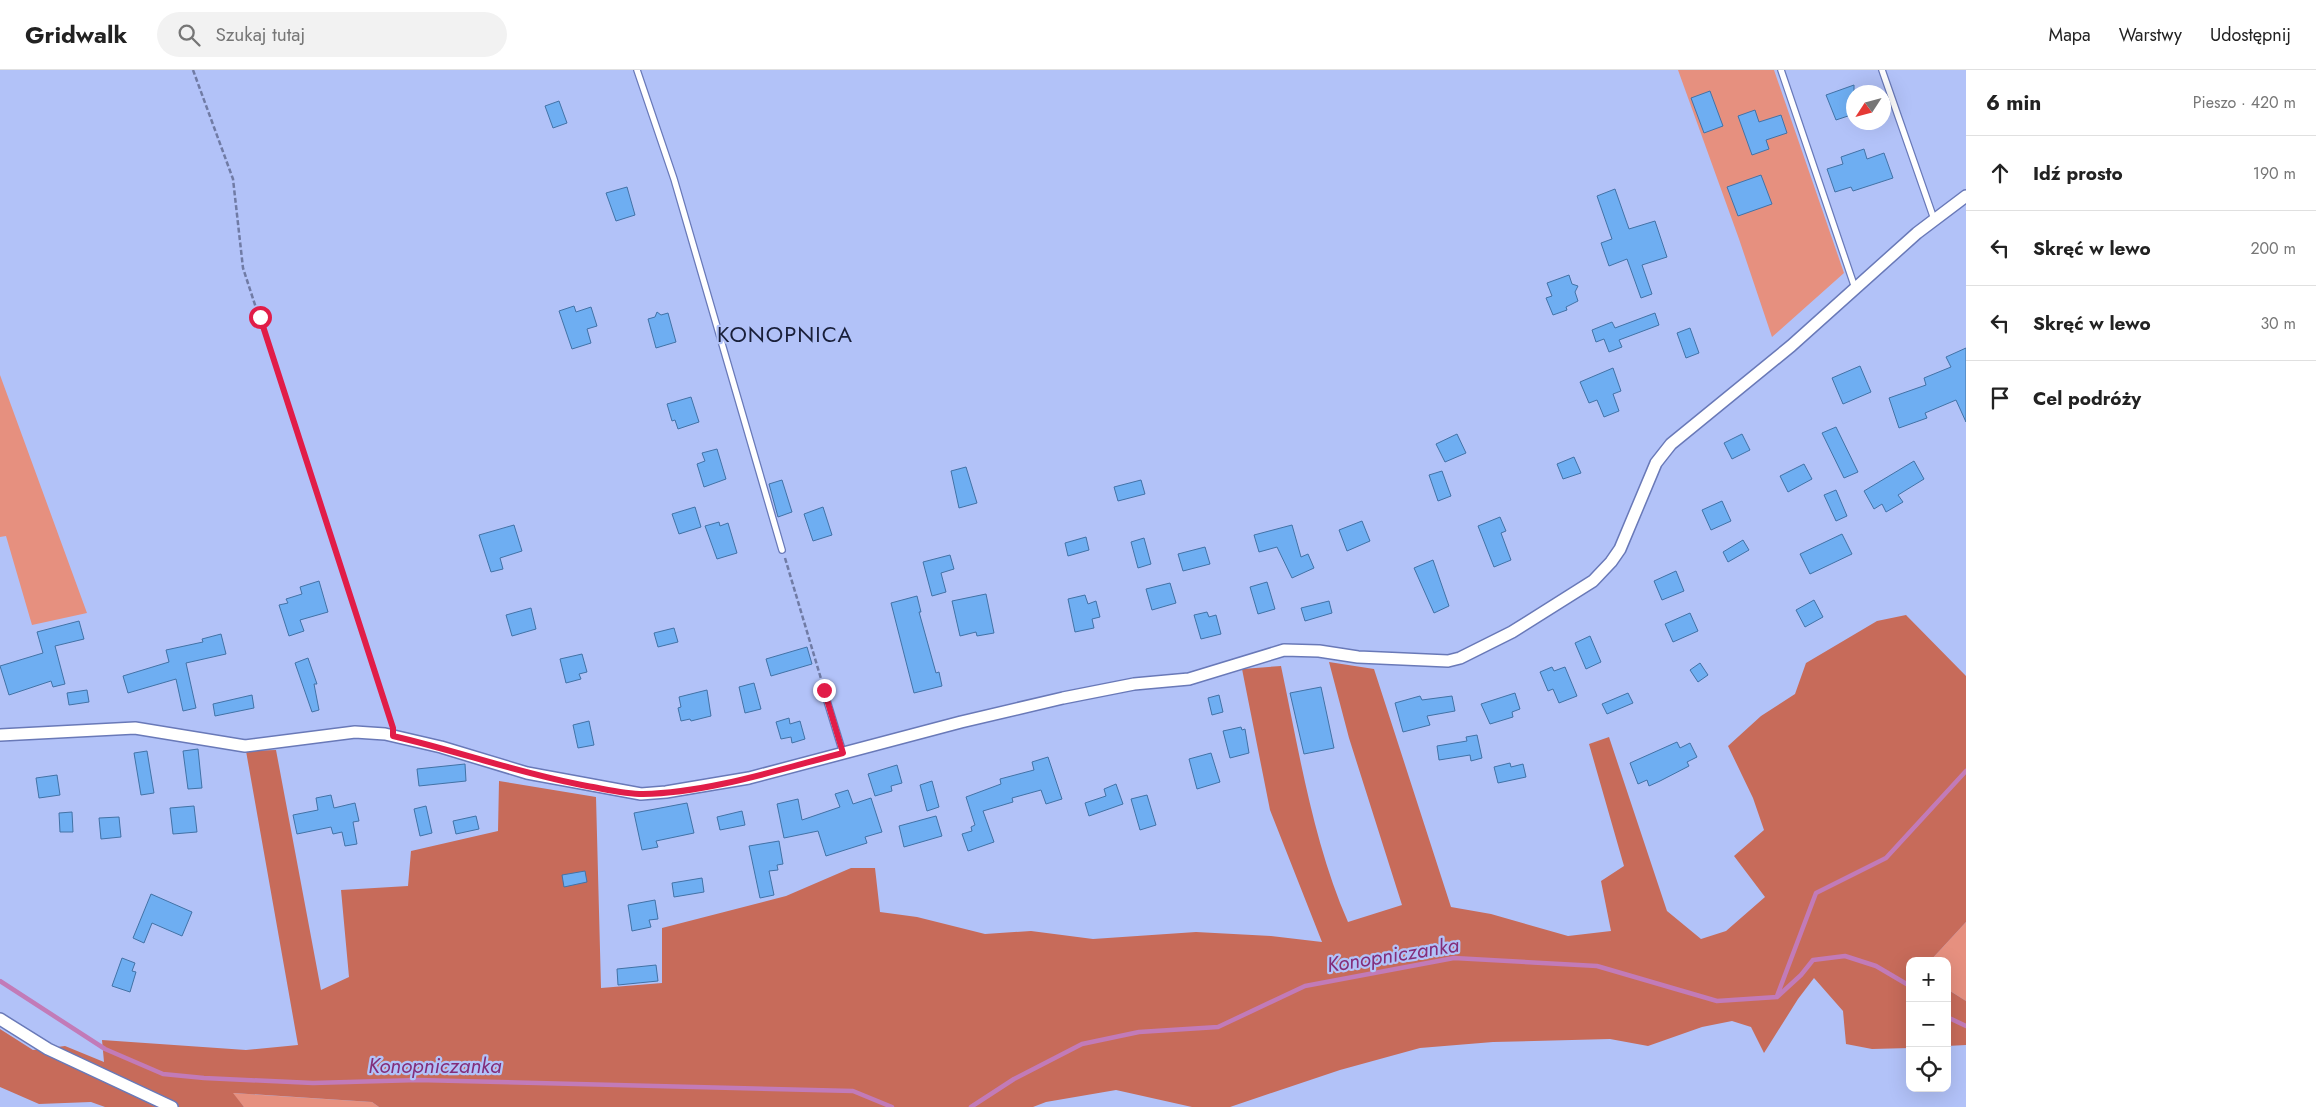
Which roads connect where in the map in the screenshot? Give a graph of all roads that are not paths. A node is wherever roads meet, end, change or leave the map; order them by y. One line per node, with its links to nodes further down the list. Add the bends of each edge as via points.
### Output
1 (637, 70): 7 (lane, via 674,179)
2 (1781, 70): 6 (lane)
3 (1882, 70): 5 (lane)
4 (1966, 196): 5 (street)
5 (1934, 219): 6 (street)
6 (1855, 290): 10 (street, via 1671,444 1656,463 1620,548 1593,580 1512,632 1460,658 1436,662 1284,650 1189,679 1134,684 1063,698)
7 (782, 550)
8 (824, 690): 10 (lane)
9 (0, 735): 10 (street, via 135,728 245,746 355,732 393,736 527,773 641,794 749,778)
10 (843, 753)
11 (0, 1019): 12 (street, via 48,1049)
12 (172, 1107)

